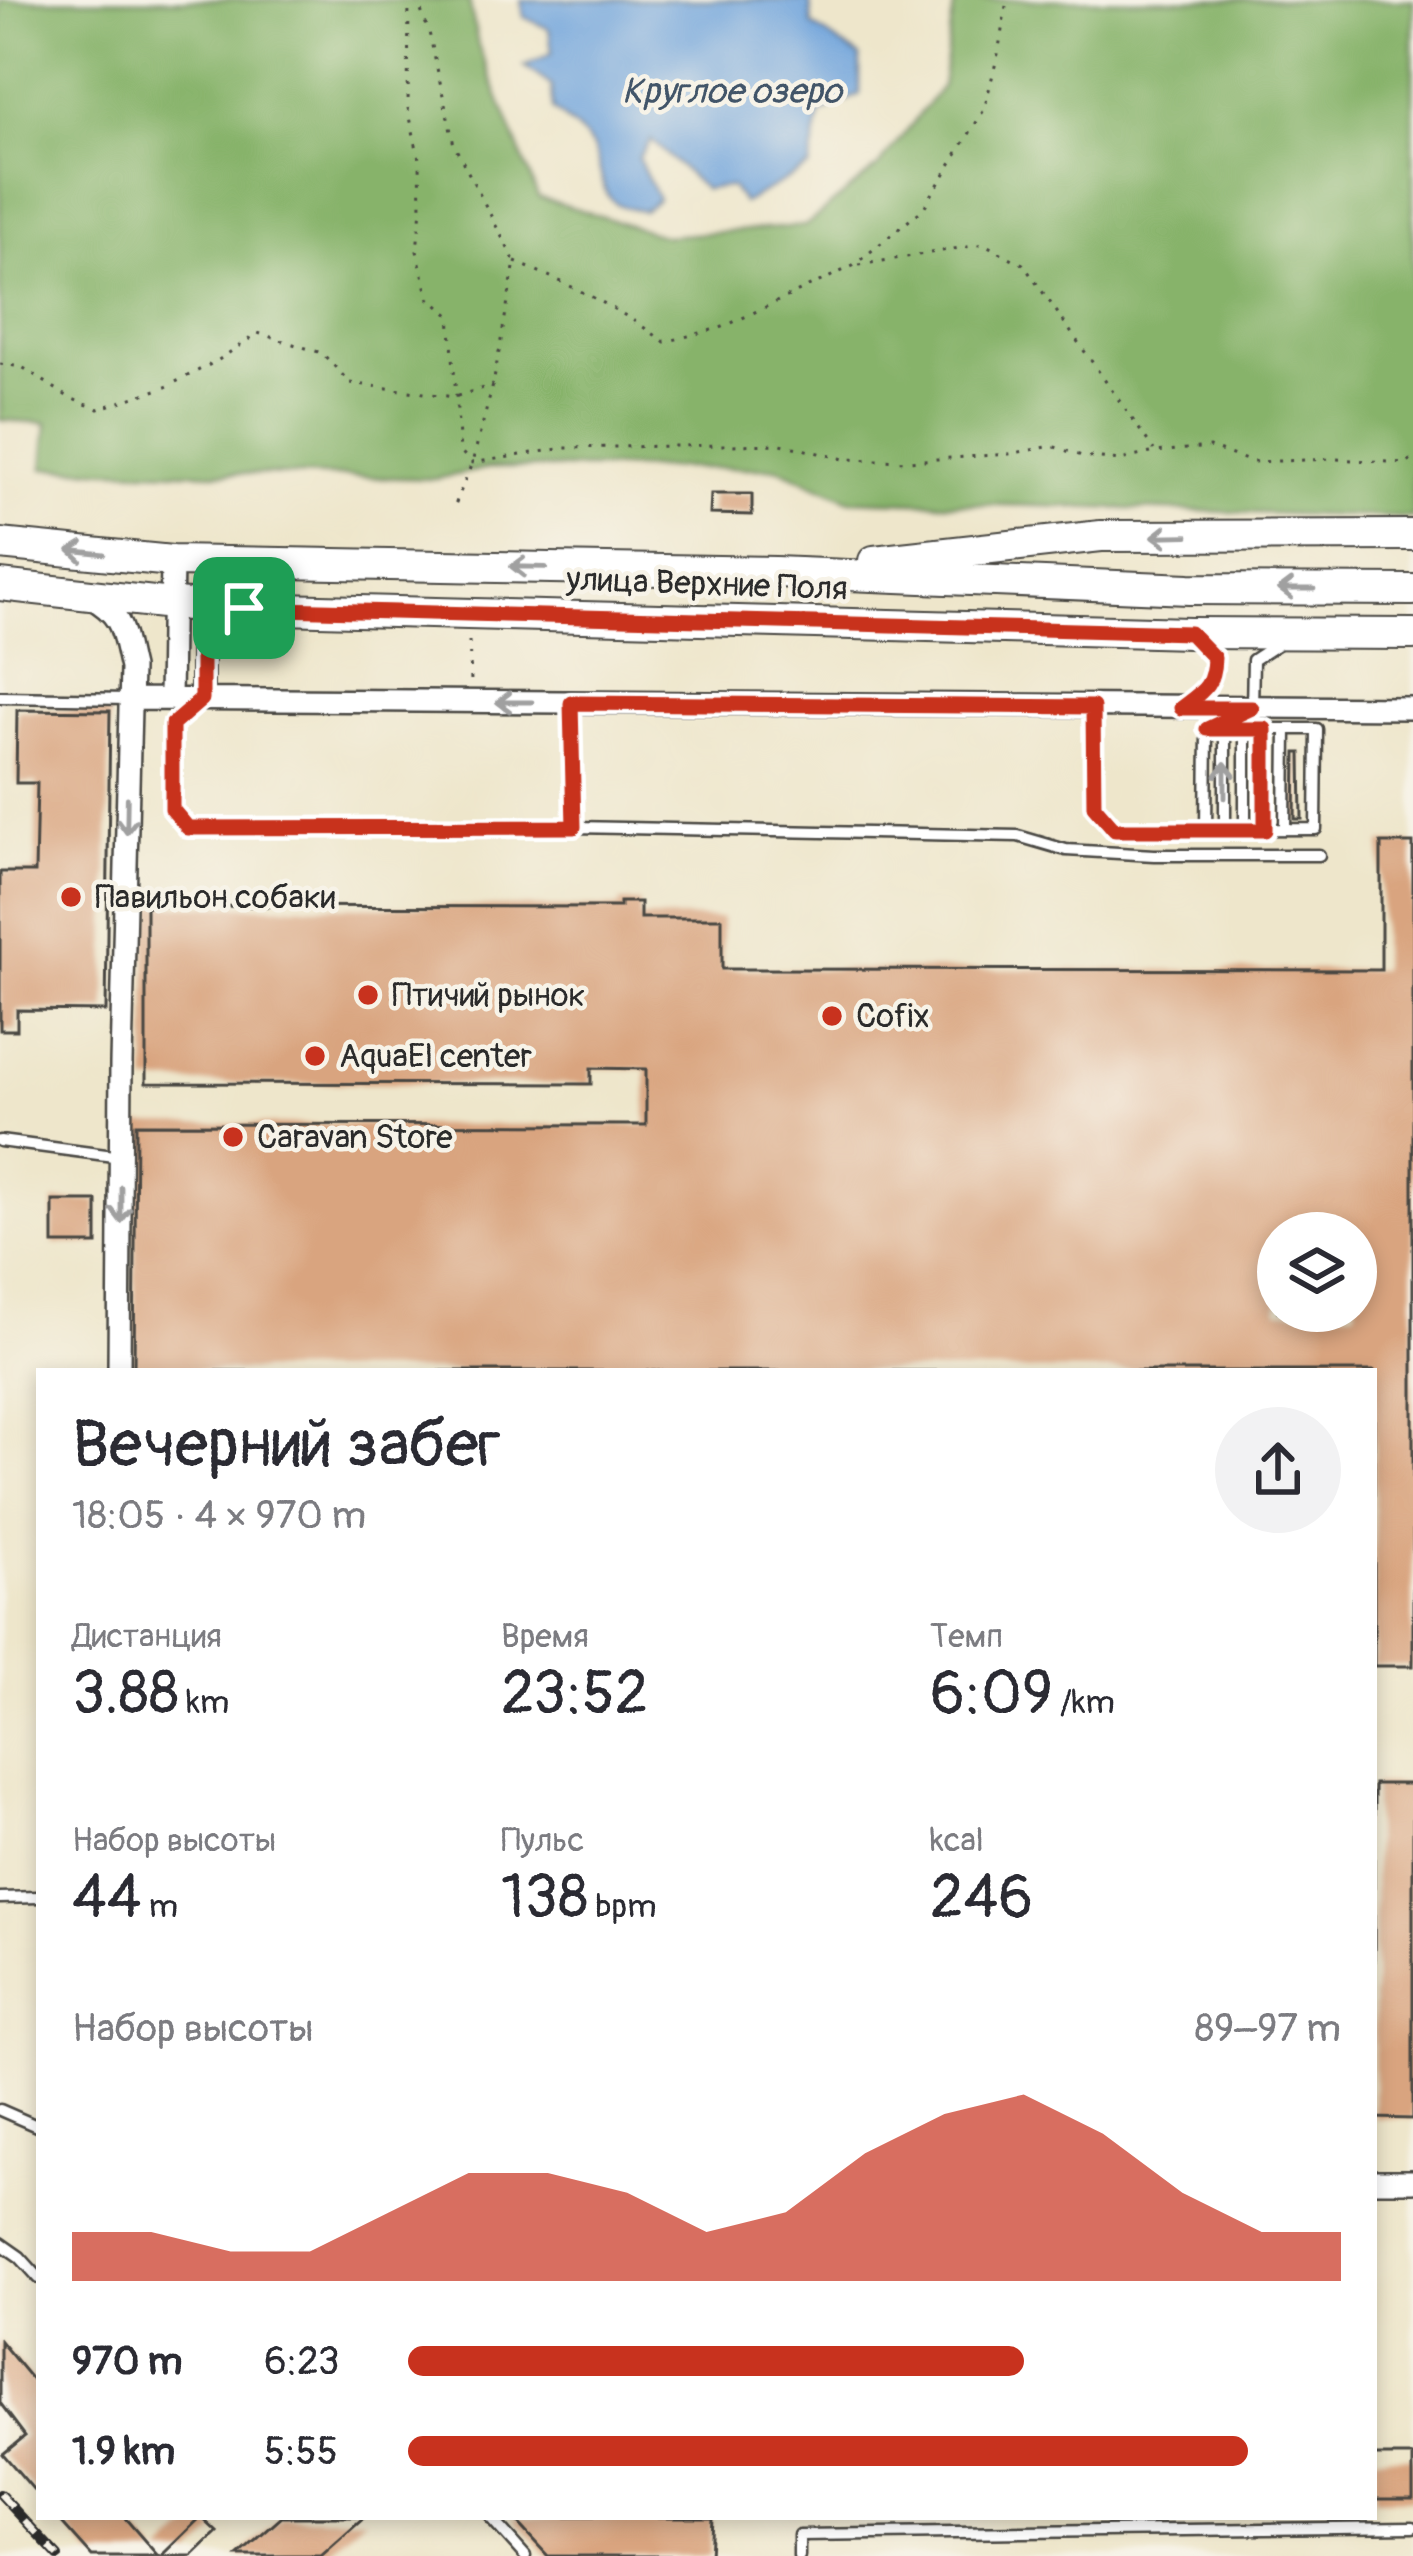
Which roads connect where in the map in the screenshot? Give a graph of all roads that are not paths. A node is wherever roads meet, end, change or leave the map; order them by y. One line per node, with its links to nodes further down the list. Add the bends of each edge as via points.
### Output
1 (1413, 535): 4 (main road, one-way to 4, via 1101,536)
2 (0, 544): 3 (main road, улица Верхние Поля, one-way to 2)
3 (172, 561): 4 (main road, улица Верхние Поля, one-way to 3); 8 (street)
4 (775, 572): 6 (main road, улица Верхние Поля, one-way to 4)
5 (0, 585): 7 (main road, улица Верхние Поля)
6 (1413, 590)
7 (82, 592): 8 (main road, улица Верхние Поля); 14 (street, via 110,608 121,626)
8 (172, 604): 9 (main road, улица Верхние Поля); 15 (street)
9 (244, 608): 10 (main road, улица Верхние Поля); 16 (street, via 202,644)
10 (1190, 633): 11 (main road, улица Верхние Поля); 19 (lane, via 1214,658 1213,678)
11 (1292, 634): 12 (main road, улица Верхние Поля); 21 (lane, via 1253,660)
12 (1413, 634)
13 (0, 697): 14 (lane)
14 (130, 699): 15 (street); 34 (street, one-way to 34)
15 (170, 699): 16 (street)
16 (202, 699): 17 (street, one-way to 16); 26 (lane, via 172,725 172,809 188,828)
17 (571, 703): 18 (street); 26 (lane)
18 (1093, 707): 19 (street); 30 (lane, via 1094,806 1115,830)
19 (1181, 708): 21 (street)
20 (1413, 708): 21 (street)
21 (1248, 718): 22 (lane); 23 (lane); 24 (lane); 28 (lane)
22 (1207, 729): 23 (lane); 30 (lane)
23 (1225, 729): 31 (lane, one-way to 23)
24 (1265, 729): 25 (lane); 29 (lane)
25 (1286, 729): 27 (lane); 27 (lane, via 1317,729 1316,829)
26 (574, 827): 32 (lane, via 1018,836 1066,850)
27 (1285, 829): 29 (lane)
28 (1245, 830): 29 (lane); 31 (lane)
29 (1265, 830)
30 (1206, 831): 31 (lane)
31 (1225, 831)
32 (1319, 855)
33 (0, 1141): 34 (lane)
34 (121, 1157): 35 (street, one-way to 35)
35 (119, 1368)
36 (36, 1897): 37 (lane)
37 (0, 1898)
38 (0, 2110): 39 (lane)
39 (36, 2126)
40 (1377, 2182): 41 (street)
41 (1413, 2182)
42 (0, 2242): 43 (lane)
43 (36, 2275)
44 (493, 2520): 46 (lane)
45 (1413, 2527): 47 (lane, via 799,2535)
46 (525, 2556)
47 (800, 2556)

